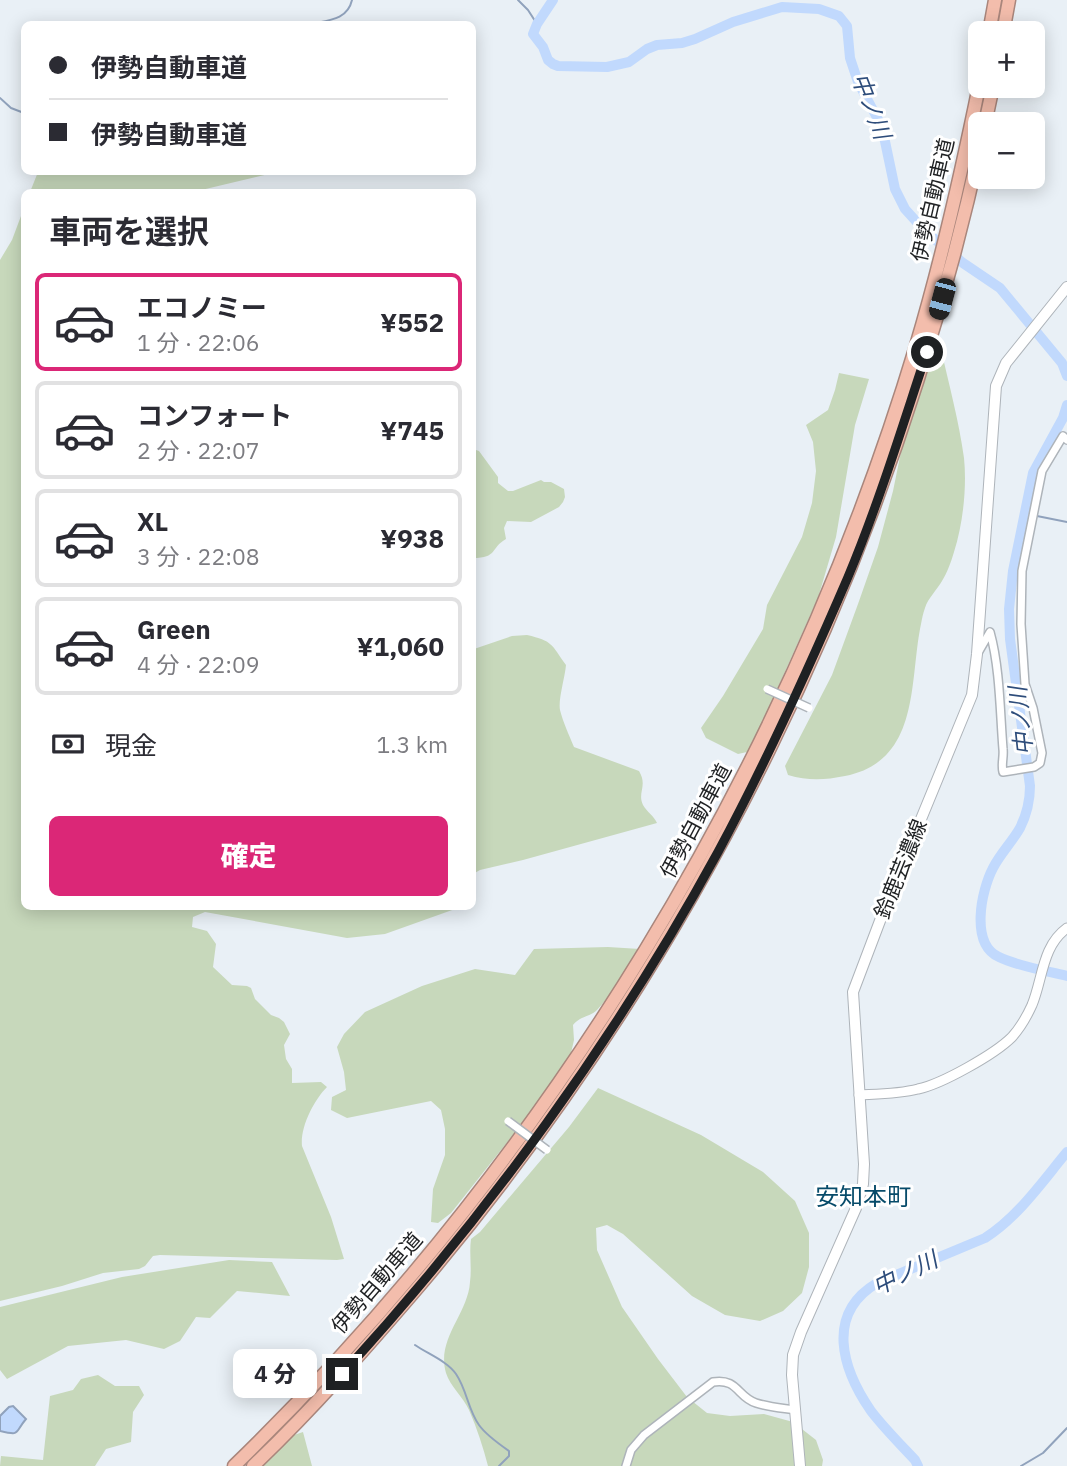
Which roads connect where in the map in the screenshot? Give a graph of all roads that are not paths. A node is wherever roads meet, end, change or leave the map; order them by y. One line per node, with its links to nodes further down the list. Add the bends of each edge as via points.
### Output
1 (995, 0): 3 (highway)
2 (1009, 0): 4 (highway)
3 (991, 21)
4 (1005, 21)
5 (976, 98): 8 (highway, 伊勢自動車道)
6 (971, 189): 8 (highway, 伊勢自動車道)
7 (1067, 286): 10 (main road, 鈴鹿芸濃線, via 1006,363 996,386)
8 (930, 319): 18 (highway, 伊勢自動車道, via 808,635 729,802 633,971 548,1098 433,1248 320,1377); 19 (highway, 伊勢自動車道, via 899,441 848,576 763,765 672,932 569,1090 470,1224 358,1357)
9 (1067, 440): 10 (street, via 1063,436 1042,471 1022,571 1025,684 1042,753 1034,768 1003,772 990,632)
10 (977, 654): 14 (main road, 鈴鹿芸濃線, via 972,695 853,992)
11 (767, 689): 12 (street, bridge)
12 (808, 708)
13 (1067, 928): 14 (street, via 1053,942 1032,1005 1010,1038 933,1085)
14 (859, 1095): 17 (main road, 鈴鹿芸濃線, via 863,1184 793,1355)
15 (508, 1121): 16 (street, bridge)
16 (547, 1150)
17 (795, 1410): 20 (street, via 757,1404 734,1385 713,1382 652,1427 631,1450); 21 (main road, 鈴鹿芸濃線)
18 (234, 1466)
19 (253, 1466)
20 (626, 1466)
21 (800, 1466)

